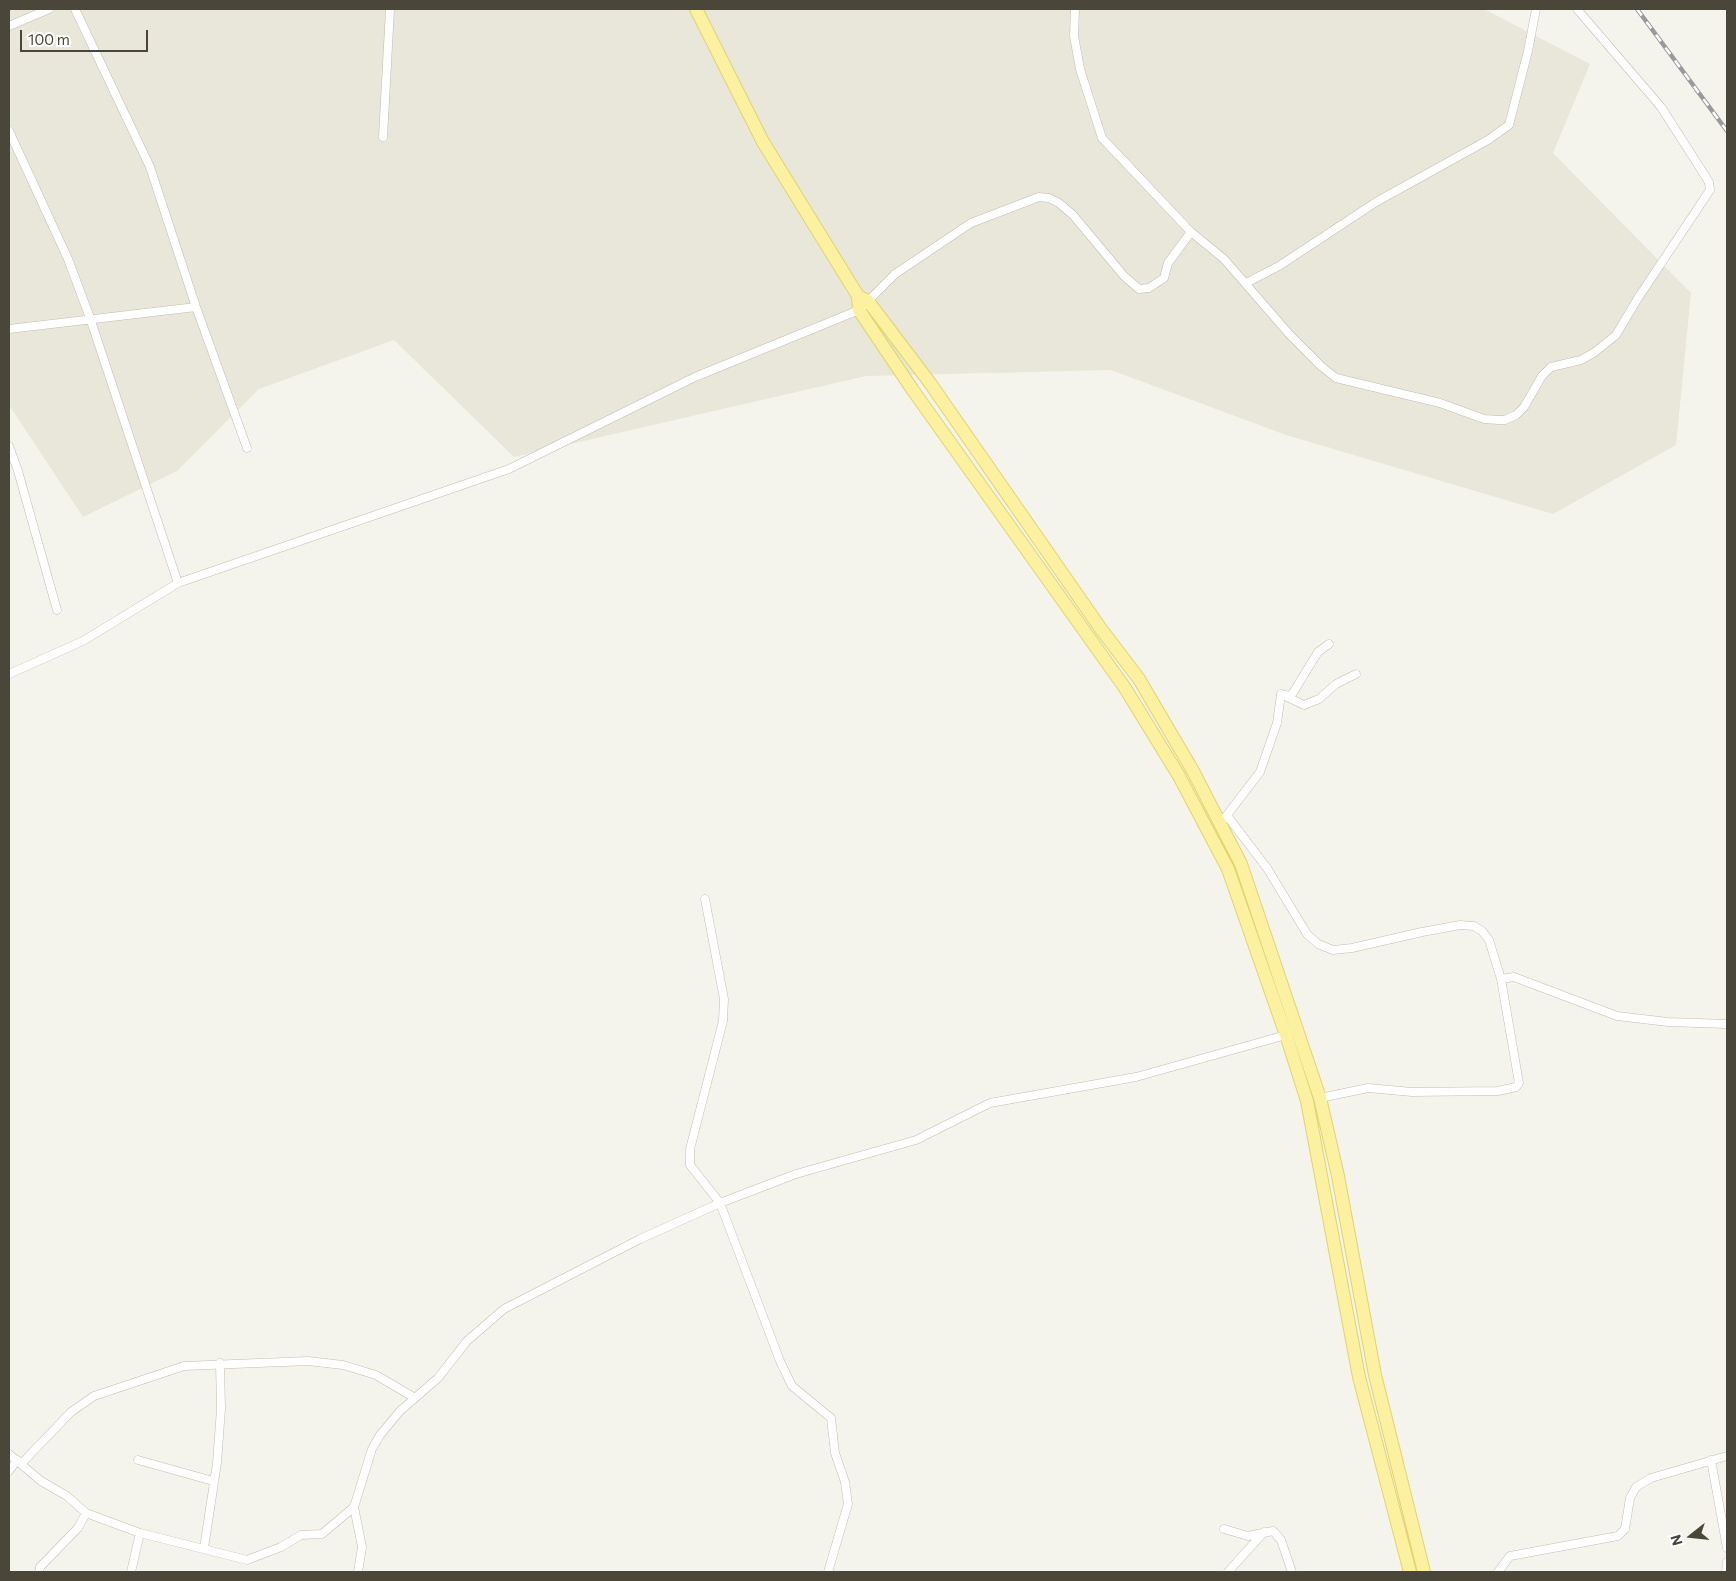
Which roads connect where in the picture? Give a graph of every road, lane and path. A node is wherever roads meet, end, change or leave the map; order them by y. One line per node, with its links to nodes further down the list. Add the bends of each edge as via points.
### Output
1 (49, 9): 8 (street)
2 (75, 9): 14 (street, via 150,166)
3 (390, 9): 10 (street)
4 (696, 9): 13 (main road, via 763,142)
5 (1075, 9): 11 (street, via 1074,36 1080,69 1102,138)
6 (1536, 9): 12 (street, via 1509,125)
7 (1577, 9): 12 (street, via 1661,107 1710,186 1706,199 1616,335 1581,360 1552,367 1542,376 1516,415 1506,420 1484,419 1440,403 1336,378 1290,335)
8 (9, 26)
9 (9, 131): 15 (street, via 68,260)
10 (383, 137)
11 (1191, 232): 12 (street, via 1224,258); 13 (street, via 1168,263 1164,278 1149,288 1139,289 1124,276 1073,214 1060,203 1039,197 971,223 895,274)
12 (1246, 283)
13 (862, 302): 19 (street, via 695,377 509,468); 25 (main road, via 930,383 1100,629 1140,679); 29 (main road, via 923,405 1125,688 1179,776 1228,869)
14 (196, 306): 15 (street); 18 (street)
15 (90, 318): 16 (street); 19 (street)
16 (9, 329)
17 (9, 446): 20 (street)
18 (247, 448)
19 (178, 582): 22 (street, via 83,641)
20 (57, 610)
21 (1329, 644): 24 (street, via 1318,652 1292,696)
22 (9, 674)
23 (1356, 674): 24 (street, via 1304,705)
24 (1281, 694): 25 (street, via 1277,723 1260,772)
25 (1224, 819): 27 (street, via 1266,868 1307,934 1318,944 1333,950 1352,948 1432,930 1474,926 1489,940); 30 (main road)
26 (705, 899): 31 (street, via 724,999 723,1021 690,1148 690,1164)
27 (1501, 979): 28 (street, via 1514,977 1617,1016); 30 (street, via 1519,1083 1516,1087 1498,1091 1412,1092 1368,1088)
28 (1727, 1024)
29 (1286, 1035): 31 (street, via 1136,1077 990,1103 916,1140 796,1174); 55 (main road, via 1307,1101 1359,1378)
30 (1320, 1098): 56 (main road, via 1375,1375)
31 (720, 1203): 33 (street, via 640,1239 504,1309 467,1342 438,1378); 52 (street, via 792,1386 831,1418 835,1453 845,1482 848,1504)
32 (220, 1363): 33 (street, via 308,1360 343,1365 376,1376); 38 (street, via 184,1366 94,1396 71,1412); 40 (street, via 221,1409 217,1463)
33 (415, 1398): 41 (street, via 400,1411 372,1449)
34 (9, 1454): 38 (street)
35 (1727, 1456): 37 (street)
36 (138, 1460): 40 (street)
37 (1711, 1460): 47 (street); 57 (street, via 1651,1478 1636,1487 1630,1498 1625,1529 1618,1536 1510,1556)
38 (19, 1462): 39 (street); 42 (street)
39 (9, 1471)
40 (212, 1481): 46 (street)
41 (354, 1507): 46 (street, via 322,1534 301,1535 247,1560); 51 (street, via 362,1547)
42 (86, 1513): 45 (street); 49 (street, via 78,1528 40,1567)
43 (1224, 1528): 44 (street, via 1240,1535)
44 (1264, 1532): 53 (street); 54 (street, via 1278,1534)
45 (140, 1533): 46 (street); 50 (street)
46 (204, 1548)
47 (1727, 1548)
48 (1727, 1562): 58 (street)
49 (39, 1572)
50 (131, 1572)
51 (358, 1572)
52 (828, 1572)
53 (1228, 1572)
54 (1292, 1572)
55 (1410, 1572)
56 (1424, 1572)
57 (1498, 1572)
58 (1726, 1572)

